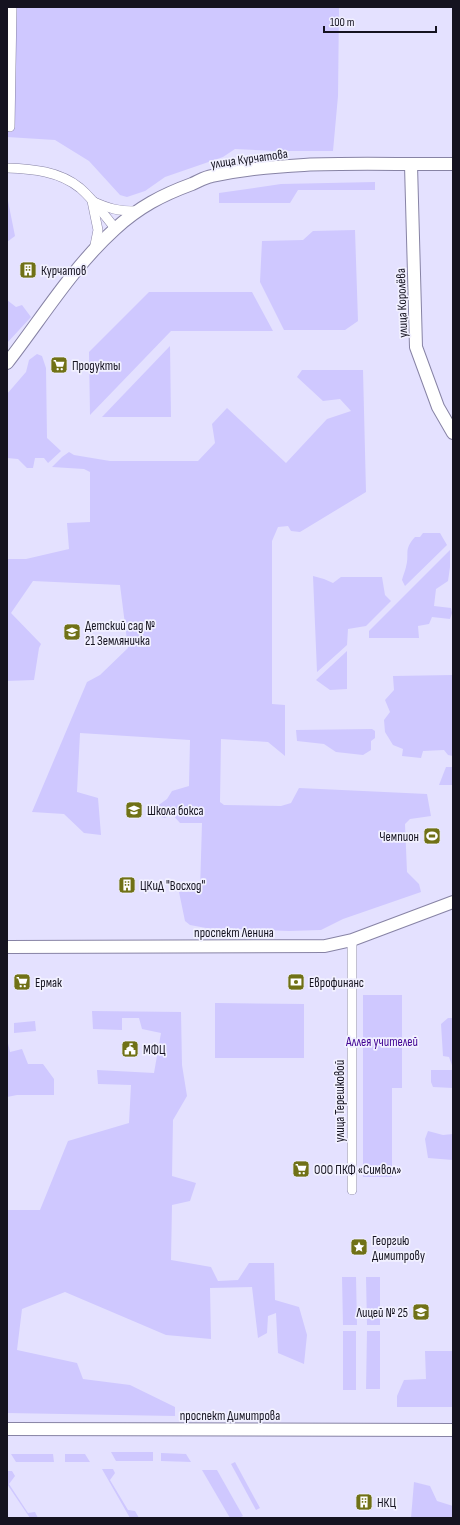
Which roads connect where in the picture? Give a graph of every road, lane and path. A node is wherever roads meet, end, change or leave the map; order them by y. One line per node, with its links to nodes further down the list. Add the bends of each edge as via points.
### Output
1 (12, 7): 2 (street)
2 (10, 127)
3 (453, 164): 4 (main road, улица Курчатова)
4 (411, 165): 7 (main road, улица Курчатова, via 332,164 271,167 210,176 165,194); 11 (main road, улица Королёва, via 416,346 438,407)
5 (7, 168): 6 (street, via 34,169 61,177 80,188)
6 (92, 201): 7 (street, via 119,211); 8 (street); 9 (street, via 98,230)
7 (137, 211): 8 (main road, улица Курчатова)
8 (115, 228): 9 (main road, улица Курчатова)
9 (94, 250): 10 (main road, улица Курчатова, via 69,279)
10 (7, 363)
11 (453, 433)
12 (453, 902): 13 (main road, проспект Ленина)
13 (352, 940): 14 (main road, проспект Ленина, via 325,946); 15 (street, улица Терешковой)
14 (7, 947)
15 (352, 1190)
16 (7, 1429): 17 (main road, проспект Димитрова)
17 (453, 1430)

